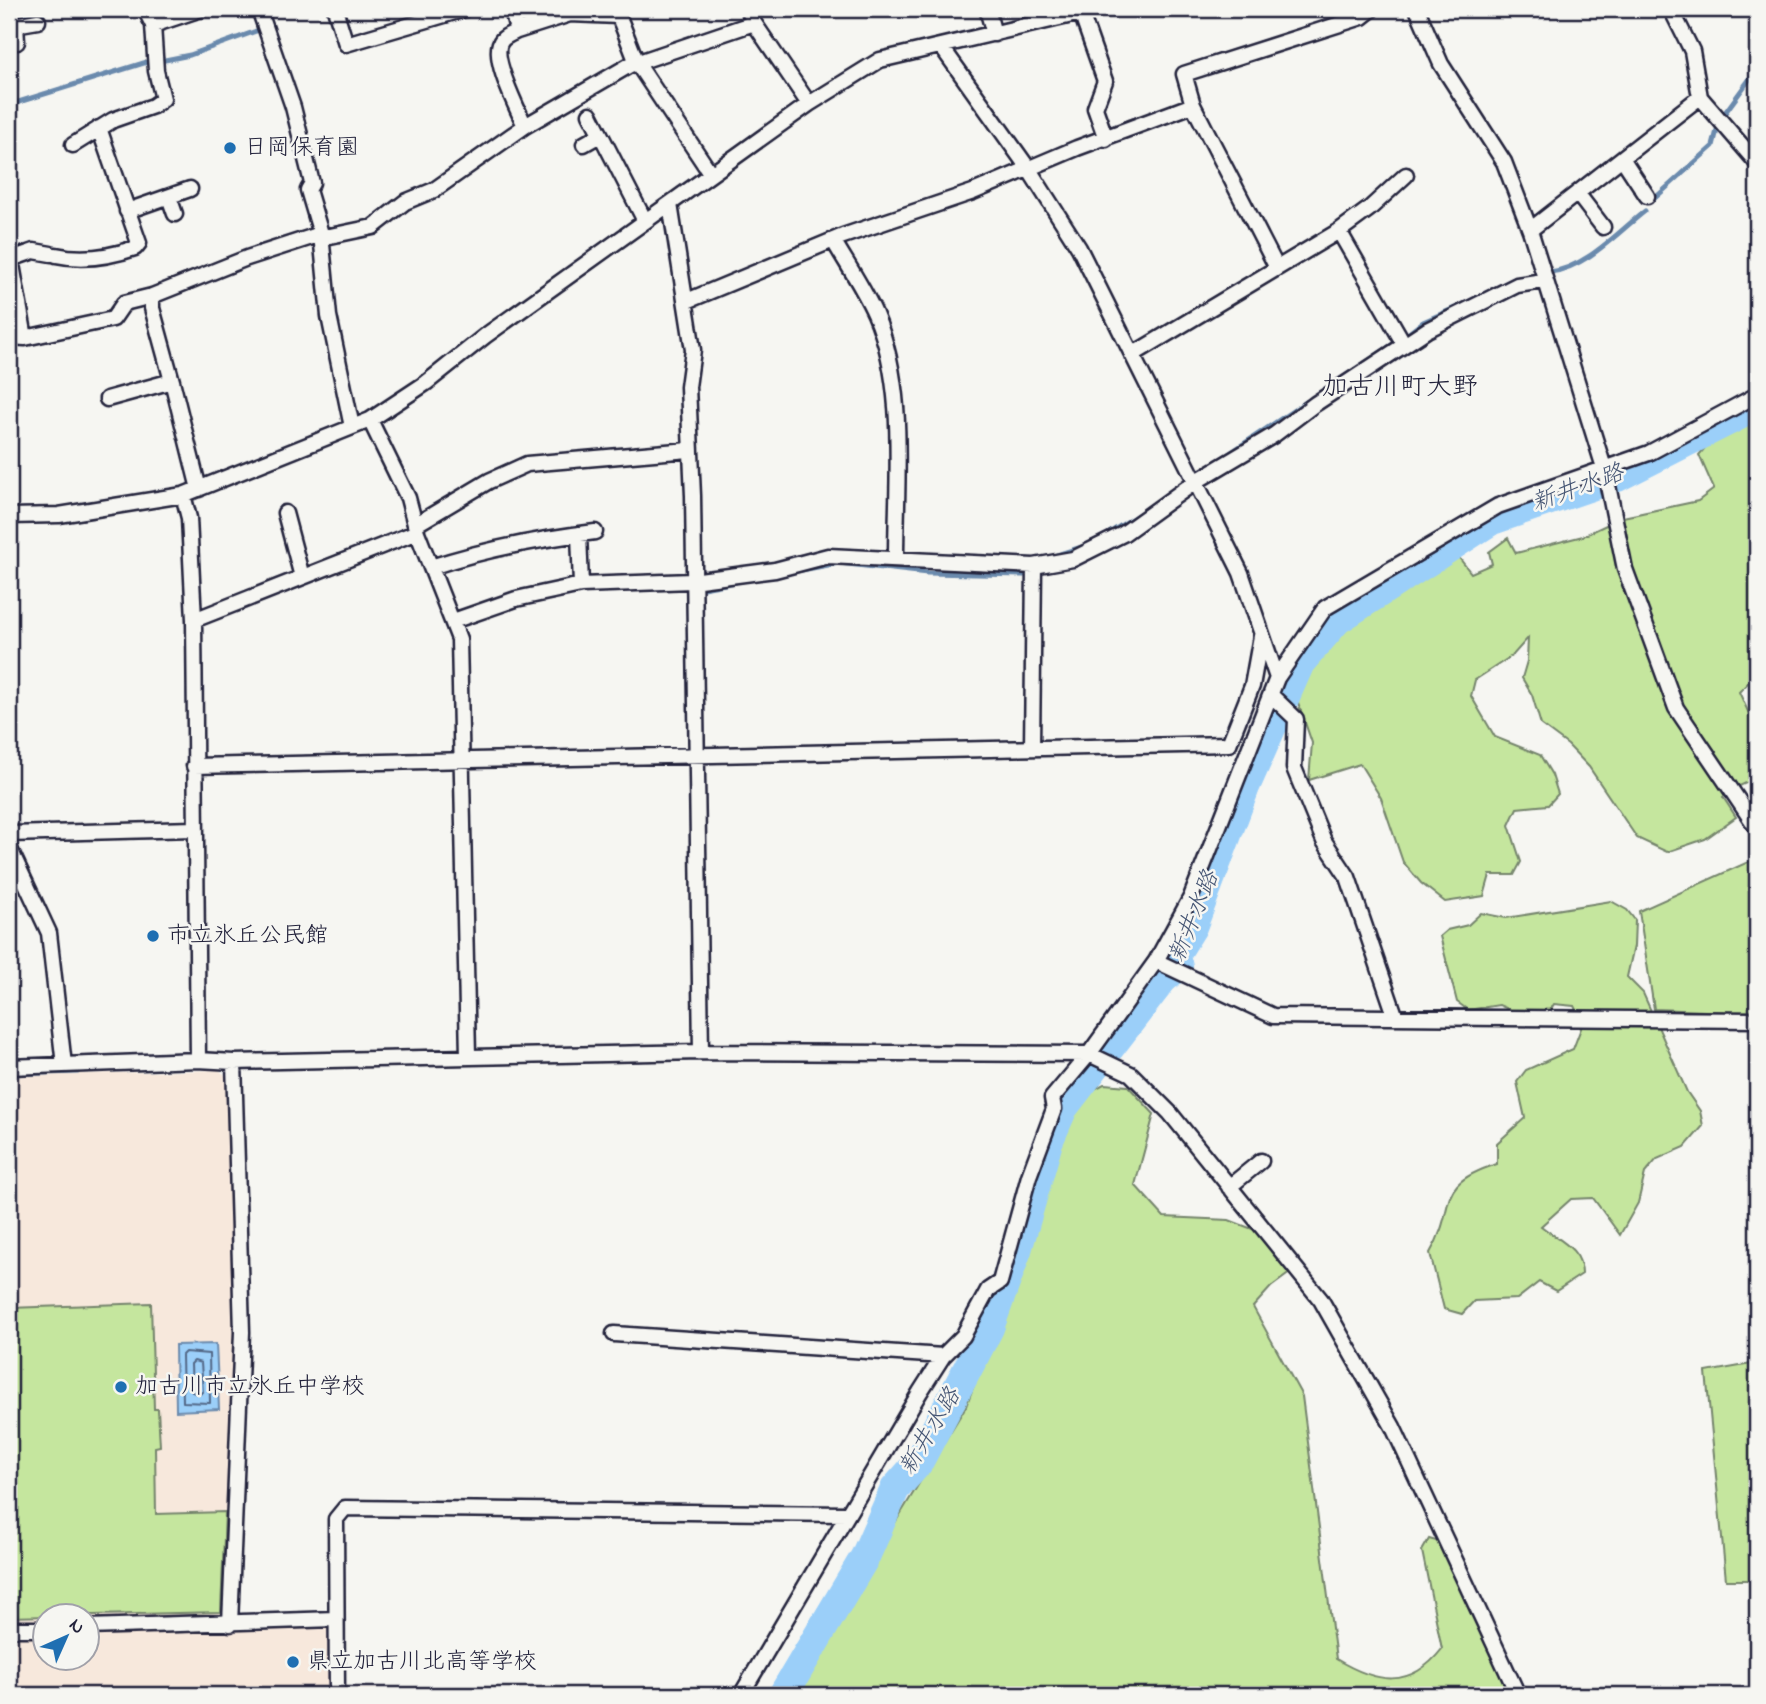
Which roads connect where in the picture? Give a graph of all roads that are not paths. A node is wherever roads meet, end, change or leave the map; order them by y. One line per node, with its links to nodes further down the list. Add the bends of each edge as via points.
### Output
1 (145, 9): 18 (street)
2 (201, 9): 18 (street)
3 (259, 9): 50 (street, via 293,107)
4 (335, 9): 5 (street, via 345,44)
5 (465, 9)
6 (512, 9): 19 (street)
7 (748, 9): 16 (street)
8 (986, 9): 20 (street)
9 (1098, 9): 14 (street)
10 (1372, 9): 26 (street, via 1362,17 1184,74)
11 (1417, 9): 49 (street, via 1441,64 1504,162)
12 (1671, 9): 24 (street, via 1692,51)
13 (617, 12): 19 (street, via 570,14); 23 (street)
14 (1081, 13): 20 (street); 31 (street, via 1105,81 1095,108)
15 (38, 21): 17 (street)
16 (754, 23): 23 (street); 25 (street)
17 (12, 25): 21 (street)
18 (153, 25): 29 (street, via 163,99)
19 (517, 31): 28 (street, via 502,40 498,49)
20 (993, 34): 22 (street)
21 (18, 42)
22 (941, 46): 25 (street, via 880,60); 36 (street)
23 (637, 63): 28 (street); 37 (street)
24 (1700, 97): 34 (street); 35 (street)
25 (808, 104): 37 (street)
26 (1193, 106): 31 (street); 52 (street)
27 (590, 114): 30 (street)
28 (525, 126): 50 (street, via 373,227)
29 (99, 128): 33 (street); 44 (street)
30 (600, 135): 32 (street); 46 (street)
31 (1106, 139): 36 (street)
32 (584, 144)
33 (73, 145)
34 (1622, 158): 40 (street); 41 (street)
35 (1757, 163)
36 (1028, 169): 51 (street); 59 (street, via 1079,248)
37 (711, 174): 43 (street)
38 (1406, 175): 48 (street)
39 (190, 189): 42 (street)
40 (1577, 193): 47 (street); 49 (street)
41 (1647, 196)
42 (169, 197): 44 (street); 45 (street)
43 (670, 204): 46 (street); 55 (street)
44 (127, 211): 57 (street, via 139,243 135,248 88,259 34,251 12,258)
45 (175, 214)
46 (645, 221): 63 (street)
47 (1603, 227)
48 (1339, 230): 52 (street); 58 (street)
49 (1530, 230): 53 (street)
50 (321, 234): 54 (street); 64 (street, via 329,316)
51 (833, 240): 55 (street); 75 (street, via 876,315 890,366 897,430)
52 (1277, 268): 59 (street)
53 (1544, 281): 58 (street, via 1517,285); 66 (street)
54 (152, 296): 57 (street, via 124,303 113,319); 60 (street)
55 (687, 301): 65 (street, via 693,350 688,387)
56 (9, 337): 57 (street)
57 (24, 338)
58 (1404, 344): 67 (street, via 1274,435)
59 (1132, 355): 67 (street)
60 (172, 381): 62 (street); 68 (street)
61 (1757, 396): 66 (street)
62 (107, 399)
63 (370, 420): 64 (street); 72 (street, via 408,498)
64 (352, 427): 68 (street)
65 (689, 450): 72 (street, via 527,464 489,481); 79 (street)
66 (1605, 471): 84 (street, via 1498,506 1325,608); 90 (street, via 1625,569 1676,708)
67 (1195, 482): 76 (street, via 1123,534 1073,559); 83 (street, via 1241,573)
68 (199, 489): 69 (street)
69 (183, 495): 71 (street, via 59,515); 81 (street, via 189,518)
70 (285, 513): 78 (street)
71 (9, 516)
72 (416, 528): 77 (street); 78 (street)
73 (596, 532): 74 (street)
74 (579, 534): 77 (street, via 479,551); 80 (street)
75 (896, 558): 76 (street); 79 (street, via 828,556 775,570)
76 (1034, 566): 86 (street)
77 (431, 567): 82 (street)
78 (302, 577): 81 (street)
79 (692, 581): 80 (street); 87 (street)
80 (581, 585): 82 (street, via 516,598)
81 (194, 621): 89 (street)
82 (453, 621): 88 (street, via 459,639)
83 (1261, 636): 84 (street); 86 (street, via 1252,686 1229,744)
84 (1277, 678): 85 (street)
85 (1272, 696): 94 (street, via 1191,897); 95 (street, via 1296,719 1294,768 1324,841 1348,877)
86 (1032, 748): 87 (street)
87 (695, 755): 88 (street); 97 (street)
88 (463, 759): 89 (street); 99 (street)
89 (194, 766): 91 (street)
90 (1757, 828)
91 (194, 829): 92 (street); 100 (street)
92 (9, 834)
93 (9, 847): 102 (street, via 49,933)
94 (1156, 961): 95 (street, via 1273,1016); 98 (street)
95 (1395, 1015): 96 (street)
96 (1757, 1020)
97 (701, 1052): 98 (street); 99 (street)
98 (1089, 1054): 105 (street, via 1131,1074 1170,1113); 107 (street, via 1052,1098 1054,1109 1029,1176 1000,1282 988,1290 963,1336)
99 (468, 1056): 101 (street)
100 (198, 1060): 101 (street); 102 (street)
101 (234, 1062): 110 (street, via 242,1332)
102 (64, 1065): 103 (street)
103 (9, 1067)
104 (1261, 1161): 105 (street)
105 (1229, 1187): 116 (street, via 1321,1300 1393,1427)
106 (614, 1334): 107 (street)
107 (943, 1356): 108 (street)
108 (846, 1514): 109 (street, via 345,1508 336,1519); 115 (street)
109 (335, 1619): 110 (street); 114 (street)
110 (230, 1624): 111 (street)
111 (102, 1628)
112 (9, 1629): 113 (street)
113 (32, 1629)
114 (337, 1695)
115 (741, 1695)
116 (1518, 1695)

